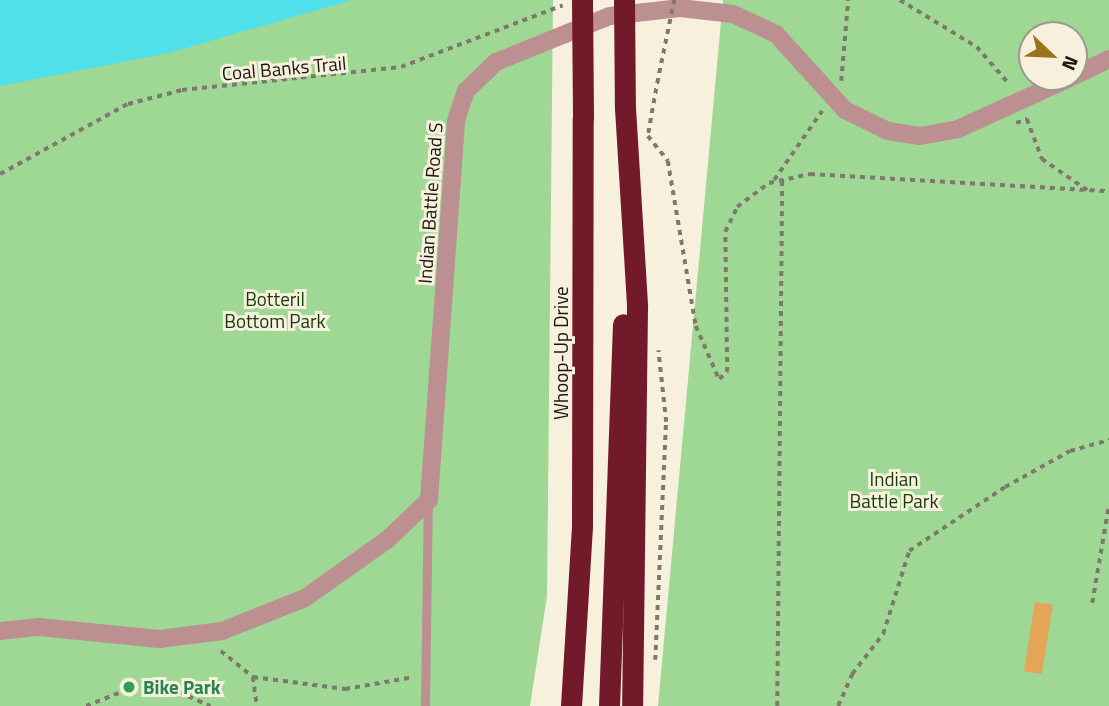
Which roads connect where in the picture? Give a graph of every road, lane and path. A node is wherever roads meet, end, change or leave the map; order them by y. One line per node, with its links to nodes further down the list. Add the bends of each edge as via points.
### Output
1 (580, 0): 12 (path, Coal Banks Trail, via 401,66 182,90 128,104); 28 (highway, Whoop-Up Drive, bridge, via 582,526)
2 (624, 0): 9 (highway, bridge)
3 (674, 0): 7 (path, bridge)
4 (900, 0): 10 (path, via 994,62 1012,84 1004,90)
5 (1109, 59): 6 (street, Indian Battle Road S)
6 (1088, 70)
7 (657, 83)
8 (1045, 91): 10 (street, Indian Battle Road S)
9 (625, 108): 29 (highway); 30 (highway, via 637,319)
10 (1010, 108): 15 (path, via 1017,125 1027,119 1050,167); 17 (street, Indian Battle Road S, via 940,134 888,131 831,98 764,26 700,9 610,16 496,62 467,91 456,121)
11 (648, 136): 13 (path, via 668,161 696,326 719,379 727,372 725,232 750,194)
12 (0, 174)
13 (782, 177): 15 (path, via 932,178); 31 (path)
14 (1109, 191): 15 (path)
15 (1092, 192)
16 (1109, 440): 32 (path, via 1070,451 1005,487 909,551 883,634 852,674)
17 (429, 500): 21 (street, via 387,540 305,598); 22 (lane)
18 (1109, 504): 19 (path)
19 (1092, 603)
20 (0, 631): 21 (street, via 39,627 159,639)
21 (222, 631): 23 (path, via 215,646)
22 (426, 675): 23 (path, via 345,689); 27 (lane)
23 (253, 677): 26 (path)
24 (86, 706): 25 (path, via 152,680)
25 (210, 706)
26 (257, 706)
27 (425, 706)
28 (571, 706)
29 (609, 706)
30 (632, 706)
31 (777, 706)
32 (838, 706)

